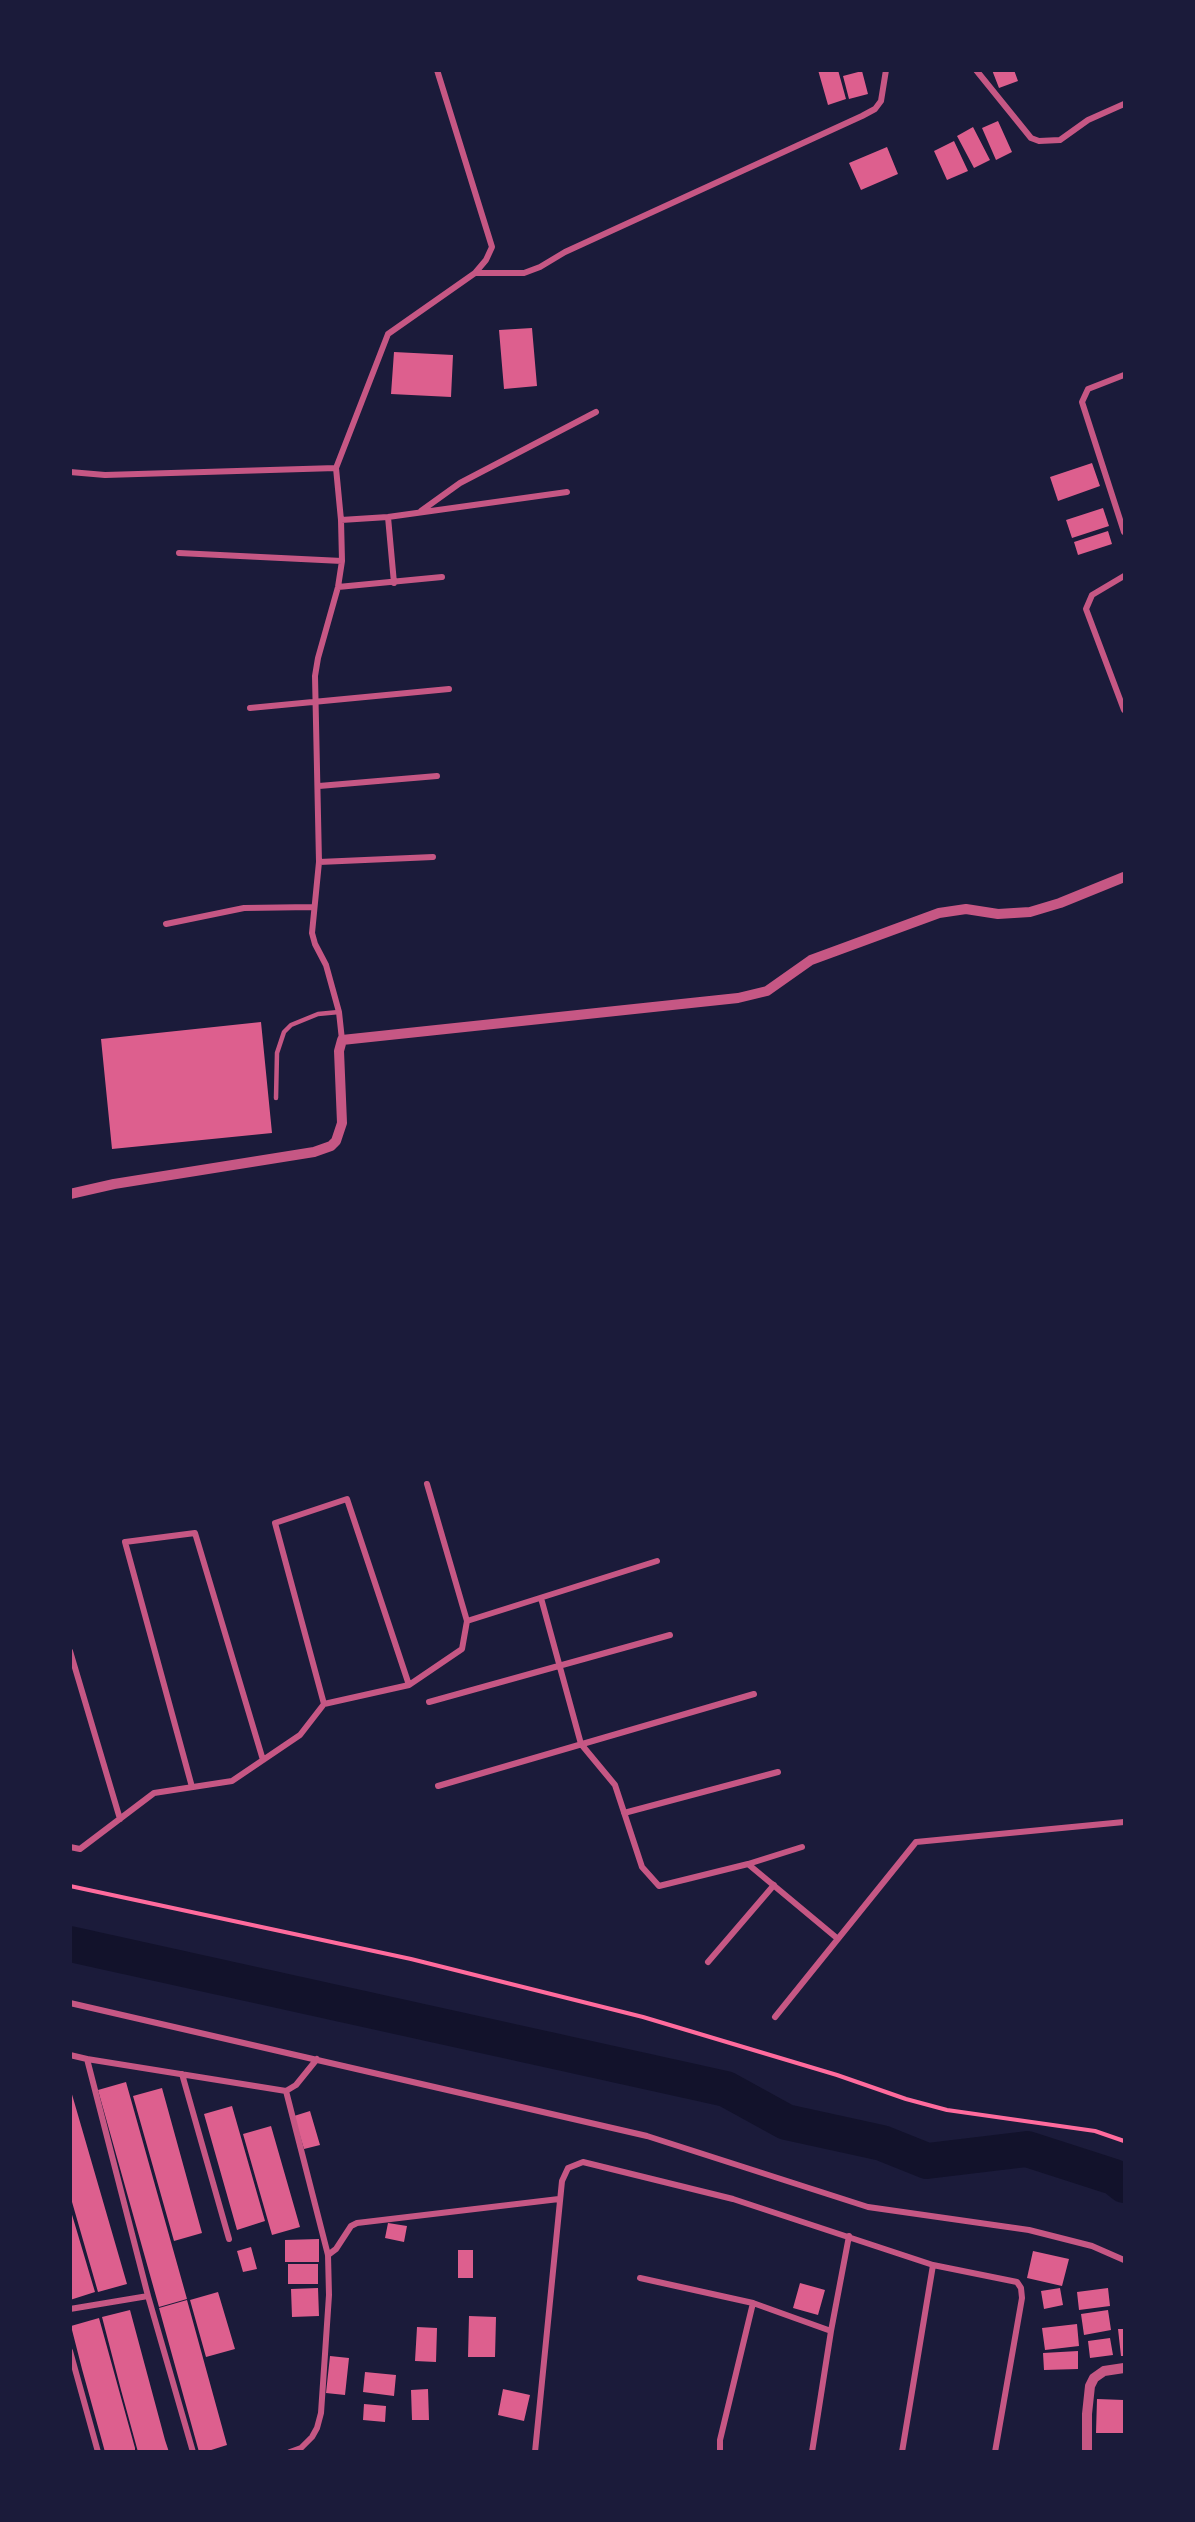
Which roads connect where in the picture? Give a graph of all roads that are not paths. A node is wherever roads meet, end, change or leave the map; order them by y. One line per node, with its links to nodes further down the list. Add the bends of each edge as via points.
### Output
1 (437, 70): 5 (street, via 492,242 489,255)
2 (885, 70): 5 (street, via 881,101 862,116 540,267 524,273)
3 (976, 70): 4 (street, via 1031,138 1039,141 1059,140 1088,120)
4 (1125, 104)
5 (475, 273): 8 (street, via 387,334)
6 (1125, 375): 14 (street, via 1088,389 1082,402)
7 (596, 412): 11 (street, via 460,483)
8 (336, 468): 9 (street, via 105,475); 13 (street)
9 (70, 472)
10 (567, 492): 11 (street)
11 (421, 511): 12 (street)
12 (388, 517): 13 (street); 19 (street)
13 (341, 520): 16 (street)
14 (1125, 532)
15 (179, 553): 16 (street)
16 (342, 561): 20 (street)
17 (1125, 576): 24 (street, via 1092,595 1086,609)
18 (442, 577): 19 (street)
19 (394, 583): 20 (street)
20 (338, 587): 22 (street, via 318,658)
21 (449, 689): 22 (street)
22 (315, 702): 23 (street); 26 (street)
23 (250, 708)
24 (1125, 710)
25 (437, 776): 26 (street)
26 (319, 786): 28 (street)
27 (433, 857): 28 (street)
28 (319, 862): 30 (street)
29 (1125, 877): 33 (street, via 1030,912 998,914 966,909 939,913 811,960 767,991 738,998)
30 (313, 907): 31 (street, via 244,908); 32 (street, via 313,938 326,965)
31 (166, 924)
32 (339, 1012): 33 (street); 34 (lane, via 318,1014 284,1032 277,1053)
33 (342, 1040): 35 (street, via 342,1123 336,1141 330,1146)
34 (276, 1098)
35 (70, 1194)
36 (427, 1484): 39 (street)
37 (657, 1562): 38 (street)
38 (541, 1598): 39 (street); 42 (street)
39 (467, 1621): 43 (street, via 462,1649)
40 (670, 1635): 42 (street)
41 (70, 1651): 53 (street)
42 (560, 1665): 45 (street); 47 (street)
43 (409, 1685): 46 (street); 46 (street, via 347,1499 275,1523)
44 (754, 1694): 47 (street)
45 (429, 1702)
46 (324, 1704): 48 (street, via 300,1735)
47 (581, 1744): 50 (street); 52 (street, via 615,1785)
48 (263, 1760): 51 (street, via 232,1781); 51 (street, via 195,1533 125,1542)
49 (778, 1772): 52 (street)
50 (438, 1786)
51 (192, 1787): 53 (street, via 154,1793)
52 (624, 1813): 57 (street, via 642,1867 659,1886)
53 (120, 1819): 55 (street, via 80,1849)
54 (1125, 1822): 59 (street, via 916,1842)
55 (70, 1846)
56 (802, 1847): 57 (street)
57 (748, 1864): 58 (street)
58 (774, 1885): 59 (street); 60 (street)
59 (838, 1939): 62 (street)
60 (708, 1962)
61 (70, 2003): 65 (street)
62 (775, 2017)
63 (70, 2055): 64 (street)
64 (87, 2060): 66 (street); 75 (street)
65 (316, 2060): 67 (street, via 296,2085); 72 (street, via 647,2136 868,2207 1029,2230 1092,2246)
66 (182, 2074): 67 (street); 70 (street)
67 (286, 2091): 71 (street)
68 (559, 2199): 69 (street, via 565,2172 573,2164 583,2162 733,2199); 71 (street, via 357,2223); 85 (street)
69 (849, 2236): 73 (street); 78 (street)
70 (228, 2239)
71 (328, 2255): 81 (street, via 321,2413 317,2428)
72 (1125, 2260)
73 (933, 2265): 88 (street); 89 (street, via 1020,2285 1022,2298)
74 (640, 2278): 76 (street)
75 (148, 2296): 77 (street); 83 (street)
76 (753, 2303): 78 (street); 86 (street)
77 (70, 2309)
78 (831, 2331): 87 (street)
79 (70, 2351): 82 (street)
80 (1125, 2368): 90 (street, via 1104,2371 1090,2386)
81 (301, 2450): 84 (street)
82 (98, 2451)
83 (193, 2451)
84 (290, 2451)
85 (535, 2451)
86 (720, 2451)
87 (812, 2451)
88 (902, 2451)
89 (995, 2451)
90 (1088, 2451)

